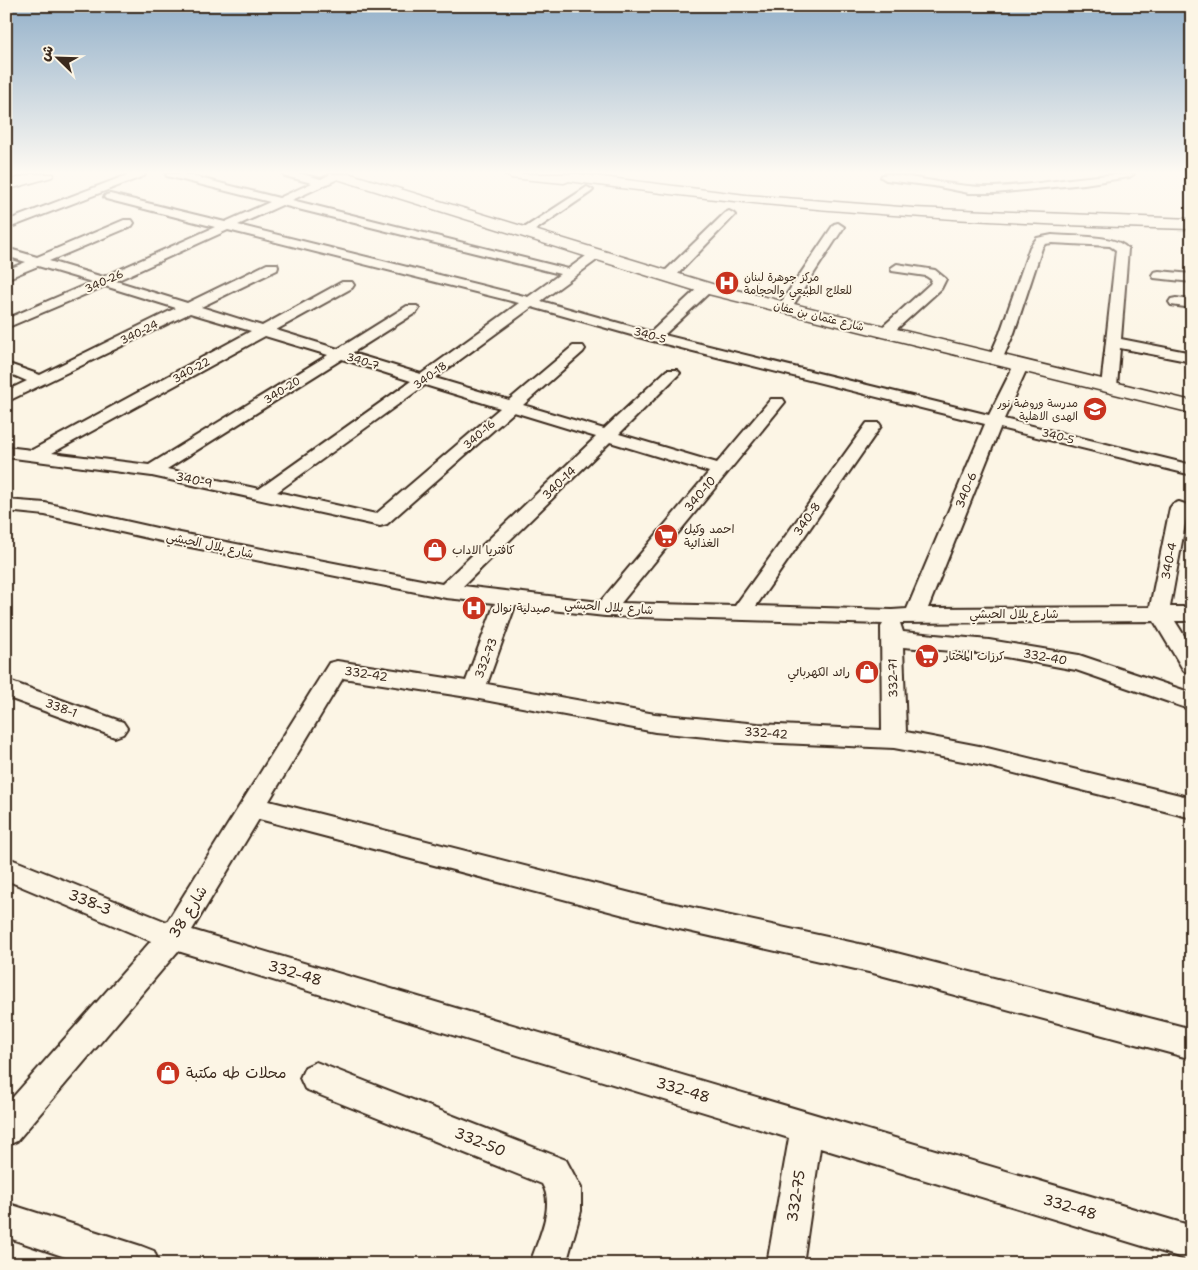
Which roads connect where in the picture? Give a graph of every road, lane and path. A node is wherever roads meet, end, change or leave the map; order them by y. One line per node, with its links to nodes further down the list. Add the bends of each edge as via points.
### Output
1 (104, 233): 10 (street)
2 (210, 233): 18 (street, 340-26)
3 (255, 233): 21 (street, 340-5)
4 (410, 233): 13 (street)
5 (528, 233): 9 (main road, شارع عثمان بن عفان)
6 (711, 233): 16 (street)
7 (833, 233): 26 (street)
8 (6, 252): 10 (street, 340-7)
9 (597, 254): 13 (street, 340-18); 16 (main road, شارع عثمان بن عفان)
10 (38, 262): 14 (street); 18 (street, 340-7)
11 (272, 267): 24 (street, 340-24)
12 (897, 268): 29 (street, via 930,274 939,279 936,286)
13 (570, 273): 21 (street, 340-18)
14 (6, 275)
15 (1160, 275): 17 (street)
16 (668, 276): 20 (main road, شارع عثمان بن عفان)
17 (1192, 278)
18 (104, 282): 24 (street, 340-7); 27 (street, 340-26)
19 (347, 285): 28 (street, 340-22)
20 (706, 288): 26 (main road, شارع عثمان بن عفان); 30 (street)
21 (530, 302): 30 (street, 340-5); 39 (street, 340-18)
22 (1176, 302): 23 (street)
23 (1192, 304)
24 (190, 308): 28 (street, 340-7); 40 (street, 340-24)
25 (412, 308): 33 (street, 340-20)
26 (785, 308): 29 (main road, شارع عثمان بن عفان)
27 (6, 324)
28 (264, 330): 33 (street, 340-7); 50 (street, 340-22)
29 (884, 333): 35 (main road, شارع عثمان بن عفان)
30 (654, 337): 46 (street, 340-5)
31 (1114, 342): 34 (street); 35 (street, via 1122,249 1113,243 1052,238 1041,241 1036,247); 41 (street)
32 (578, 349): 44 (street, 340-16)
33 (340, 354): 39 (street, 340-7); 53 (street, 340-20)
34 (1192, 358)
35 (995, 360): 36 (main road, شارع عثمان بن عفان)
36 (1020, 366): 41 (main road, شارع عثمان بن عفان); 46 (street, 340-6)
37 (6, 367): 40 (street)
38 (672, 373): 48 (street, 340-14)
39 (423, 379): 44 (street, 340-7); 54 (street, 340-18)
40 (40, 380): 42 (street, 340-24)
41 (1109, 387): 45 (main road, شارع عثمان بن عفان)
42 (6, 397)
43 (777, 402): 51 (street, 340-10)
44 (511, 406): 48 (street, 340-7); 57 (street, 340-16)
45 (1192, 407)
46 (995, 420): 52 (street, 340-5); 64 (street, 340-6)
47 (873, 426): 61 (street, 340-8)
48 (609, 436): 51 (street, 340-7); 58 (street, 340-14)
49 (6, 452): 50 (street, 340-9)
50 (34, 456): 53 (street, 340-9)
51 (720, 470): 60 (street, 340-10)
52 (1192, 470)
53 (152, 471): 54 (street, 340-9)
54 (262, 495): 57 (street, 340-9)
55 (6, 505): 58 (street, شارع بلال الحبشي, via 46,509 170,537)
56 (1180, 508): 62 (street, 340-4)
57 (380, 520)
58 (446, 591): 59 (street, شارع بلال الحبشي)
59 (508, 597): 60 (street, شارع بلال الحبشي); 70 (street, 332-73)
60 (605, 609): 61 (street, شارع بلال الحبشي)
61 (741, 612): 65 (street, شارع بلال الحبشي)
62 (1159, 613): 63 (street, شارع بلال الحبشي); 64 (street, شارع بلال الحبشي); 67 (street)
63 (1192, 614)
64 (915, 615): 65 (street, شارع بلال الحبشي)
65 (892, 617): 66 (street, 332-71)
66 (893, 640): 71 (street, 332-40, via 989,647 1079,663); 73 (street, 332-71)
67 (1192, 666)
68 (337, 669): 70 (street, 332-42); 74 (street, شارع 38)
69 (6, 688): 72 (street, 338-1)
70 (474, 690): 73 (street, 332-42, via 655,723 758,733)
71 (1192, 702)
72 (115, 728)
73 (894, 739): 75 (street, 332-42, via 979,755)
74 (252, 807): 77 (street, شارع 38); 78 (street, via 666,914 873,960)
75 (1192, 808)
76 (6, 868): 77 (street, 338-3)
77 (173, 937): 80 (street, شارع 38); 81 (street, 332-48)
78 (1192, 1044)
79 (316, 1078): 85 (street, 332-50, via 554,1172 564,1188 564,1211)
80 (11, 1116)
81 (807, 1128): 83 (street, 332-48); 86 (street, 332-75)
82 (6, 1220): 84 (street)
83 (1192, 1244)
84 (141, 1264)
85 (548, 1264)
86 (784, 1264)

